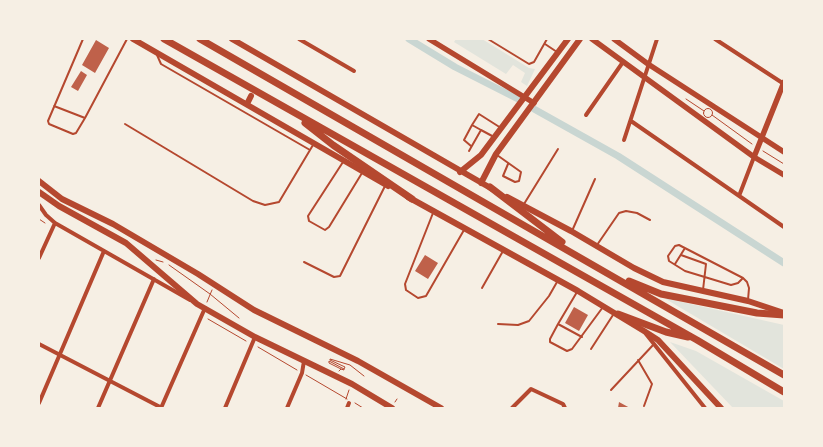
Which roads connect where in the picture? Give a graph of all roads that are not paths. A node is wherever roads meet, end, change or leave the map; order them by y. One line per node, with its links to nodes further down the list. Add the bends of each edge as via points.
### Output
1 (83, 39): 31 (lane)
2 (126, 39): 34 (lane)
3 (133, 39): 18 (main road)
4 (164, 39): 32 (highway)
5 (200, 39): 79 (highway)
6 (232, 39): 20 (main road)
7 (299, 39): 24 (street)
8 (429, 39): 28 (street)
9 (488, 39): 17 (lane, via 529,64 534,62)
10 (548, 39): 17 (lane)
11 (568, 39): 19 (main road)
12 (580, 39): 29 (main road)
13 (592, 39): 21 (street)
14 (614, 39): 22 (street)
15 (658, 39): 22 (street)
16 (715, 39): 26 (street)
17 (545, 44): 19 (lane)
18 (156, 52): 30 (main road); 41 (lane, via 161,64)
19 (558, 53): 28 (main road)
20 (270, 61): 23 (main road); 55 (main road)
21 (623, 62): 25 (street); 33 (street)
22 (648, 64): 25 (street); 42 (street)
23 (267, 68)
24 (354, 71)
25 (644, 78): 35 (street); 51 (street)
26 (784, 83): 42 (street)
27 (252, 96): 30 (main road)
28 (525, 98): 29 (street); 38 (main road)
29 (534, 103): 50 (main road)
30 (247, 104): 39 (main road)
31 (54, 106): 34 (lane); 34 (lane, via 48,122 73,134)
32 (288, 110): 64 (highway, via 333,145); 101 (highway)
33 (586, 115)
34 (85, 118)
35 (631, 121): 44 (street); 63 (street)
36 (125, 124): 46 (lane, via 253,201 265,205 279,202)
37 (472, 125): 38 (lane, via 480,114); 40 (lane); 45 (lane, via 464,140)
38 (502, 129): 43 (main road)
39 (290, 130): 41 (lane); 46 (main road)
40 (480, 130): 43 (lane); 45 (lane)
41 (287, 137): 46 (lane)
42 (762, 137): 49 (street); 51 (street)
43 (495, 138): 55 (main road, via 481,155)
44 (624, 140)
45 (471, 146): 48 (lane)
46 (312, 147): 52 (main road)
47 (558, 149): 66 (lane)
48 (470, 151)
49 (784, 152)
50 (496, 154): 53 (lane); 59 (main road)
51 (754, 156): 56 (street); 63 (street)
52 (343, 161): 54 (main road); 54 (lane, via 308,216 309,221 325,230)
53 (508, 164): 53 (lane, via 521,172 519,181 515,182 503,176)
54 (363, 172): 60 (main road)
55 (460, 172): 59 (main road)
56 (784, 175)
57 (595, 179): 72 (lane)
58 (39, 182): 121 (main road, via 62,198 114,224 254,310 358,361)
59 (481, 183): 61 (main road)
60 (386, 185): 64 (main road); 80 (lane, via 340,276 334,277)
61 (490, 188): 66 (main road); 79 (highway)
62 (39, 192): 91 (main road, via 126,243)
63 (739, 196): 70 (street)
64 (412, 199): 67 (main road)
65 (39, 205): 69 (street)
66 (523, 206): 72 (main road)
67 (434, 212): 71 (main road); 71 (lane, via 404,284 406,290 418,298 426,296)
68 (650, 220): 73 (lane, via 638,213 626,211 619,214)
69 (55, 223): 76 (street); 78 (street)
70 (784, 227)
71 (465, 229): 75 (main road)
72 (572, 231): 73 (main road)
73 (596, 246): 89 (main road, via 663,282)
74 (685, 248): 77 (lane); 81 (lane, via 677,245 668,256 669,261); 84 (lane)
75 (503, 250): 86 (main road); 87 (lane)
76 (104, 251): 85 (street); 105 (street)
77 (681, 255): 81 (lane); 83 (lane, via 704,262)
78 (39, 258)
79 (586, 261): 82 (highway)
80 (304, 262)
81 (675, 264): 83 (lane, via 685,271)
82 (607, 273): 95 (highway, via 661,294 757,313); 108 (highway)
83 (705, 277): 84 (lane, via 731,285); 89 (lane)
84 (743, 278): 90 (lane, via 749,288)
85 (154, 279): 91 (street); 109 (street)
86 (558, 281): 88 (main road); 96 (lane, via 529,321 518,325)
87 (482, 288)
88 (578, 291): 92 (main road); 97 (lane)
89 (703, 291): 90 (main road)
90 (748, 301): 95 (main road)
91 (197, 304): 93 (main road)
92 (604, 306): 94 (main road); 100 (lane)
93 (205, 308): 99 (main road); 116 (street)
94 (616, 313): 98 (main road); 101 (highway, via 666,332); 104 (lane)
95 (784, 314)
96 (498, 324)
97 (558, 324): 100 (lane); 100 (lane, via 550,342 567,351)
98 (644, 331): 103 (street); 125 (main road, via 658,340)
99 (255, 337): 107 (main road); 117 (street)
100 (582, 337)
101 (697, 340): 111 (highway)
102 (39, 344): 105 (street)
103 (654, 344): 106 (lane); 124 (street)
104 (591, 349)
105 (59, 354): 109 (street); 112 (street)
106 (638, 360): 110 (lane); 114 (lane, via 652,384)
107 (304, 361): 118 (street); 120 (main road, via 352,384)
108 (783, 375)
109 (109, 380): 115 (street); 116 (street)
110 (611, 390)
111 (784, 392)
112 (39, 403)
113 (349, 403): 119 (street)
114 (644, 406)
115 (98, 408)
116 (162, 408)
117 (224, 408)
118 (287, 408)
119 (347, 408)
120 (392, 408)
121 (442, 408)
122 (512, 408): 123 (street, via 531,389 563,404)
123 (565, 408)
124 (705, 408)
125 (721, 408)

